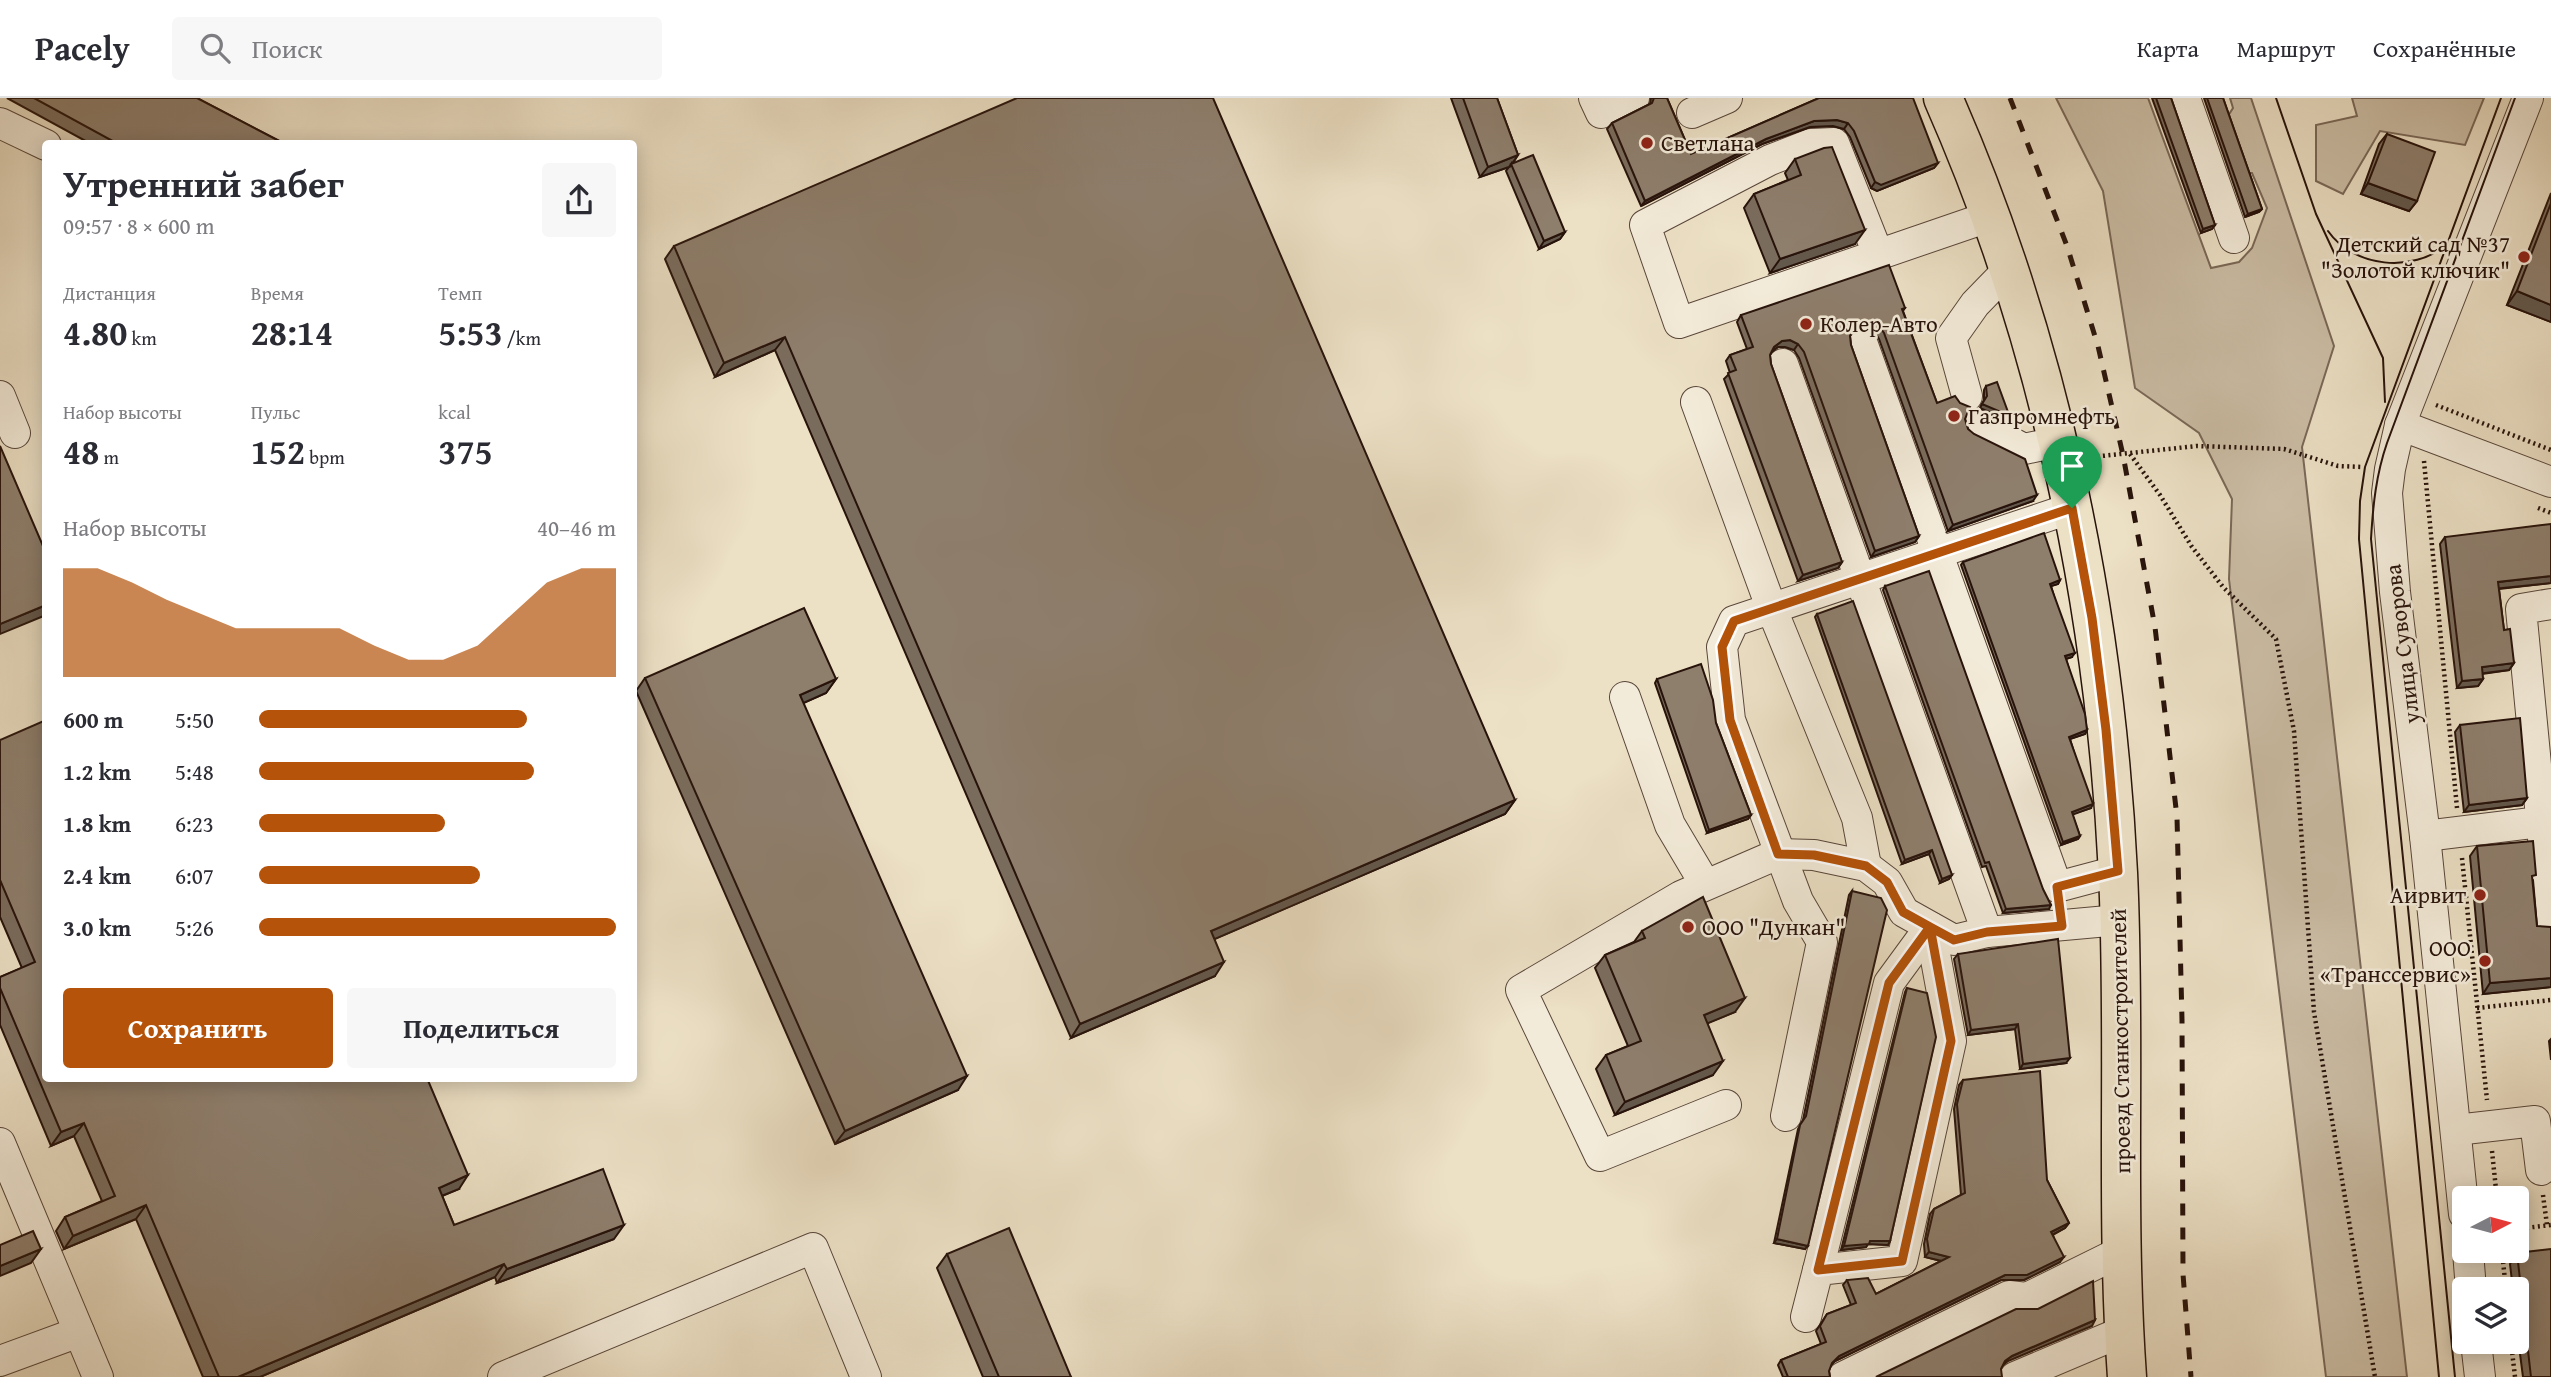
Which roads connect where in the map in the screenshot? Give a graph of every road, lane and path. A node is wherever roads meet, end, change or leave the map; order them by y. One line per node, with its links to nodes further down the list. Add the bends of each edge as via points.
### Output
1 (1594, 98): 2 (street, via 1601,113)
2 (1634, 98)
3 (1727, 98): 7 (street)
4 (1943, 98): 10 (main road, проезд Станкостроителей)
5 (2185, 98): 11 (street)
6 (2528, 98): 22 (street, улица Суворова)
7 (1692, 113)
8 (0, 123): 9 (street)
9 (42, 143)
10 (1991, 216): 12 (street); 13 (main road, проезд Станкостроителей)
11 (2234, 238)
12 (1878, 254): 12 (street, via 1679,323 1645,225 1770,160 1811,144 1834,143)
13 (2008, 270): 18 (street, via 1951,338); 26 (main road, проезд Станкостроителей)
14 (1863, 345): 31 (street)
15 (1783, 364): 32 (street)
16 (2440, 392): 20 (path)
17 (0, 396): 23 (street)
18 (1967, 396)
19 (1696, 402): 34 (street)
20 (2435, 405): 24 (path); 25 (path)
21 (1978, 425): 26 (street, via 2024,449)
22 (2400, 425): 24 (street); 28 (street, улица Суворова)
23 (15, 433)
24 (2426, 450): 28 (path); 29 (street); 37 (path)
25 (2551, 450)
26 (2059, 452): 27 (path); 30 (main road, проезд Станкостроителей)
27 (2130, 454): 28 (path, via 2197,446 2284,449 2338,466); 75 (path, via 2223,587 2276,639 2294,731 2314,1012)
28 (2390, 469): 38 (street, улица Суворова, via 2387,493 2395,592)
29 (2551, 482)
30 (2072, 508): 31 (street); 41 (main road, проезд Станкостроителей, via 2094,630)
31 (1938, 553): 32 (street); 43 (street)
32 (1861, 579): 34 (street); 48 (street)
33 (2551, 604): 36 (street, via 2521,609)
34 (1771, 607): 39 (street, via 1734,621 1722,647 1730,720); 40 (street, via 1857,818)
35 (1625, 697): 42 (street, via 1670,825)
36 (2540, 822): 37 (street); 45 (street)
37 (2459, 832): 38 (street); 50 (path)
38 (2426, 836): 54 (street, улица Суворова)
39 (1778, 854): 40 (street, via 1814,855); 42 (street); 52 (street, via 1822,942)
40 (1866, 866): 47 (street, via 1887,882 1903,912)
41 (2118, 871): 43 (street); 44 (main road, проезд Станкостроителей)
42 (1705, 884): 51 (street, via 1521,990 1600,1156)
43 (2057, 887): 46 (street)
44 (2119, 920): 46 (street); 61 (main road, проезд Станкостроителей)
45 (2551, 920)
46 (2062, 926): 48 (street)
47 (1930, 927): 48 (street, via 1954,940); 62 (street, via 1889,983); 62 (street, via 1951,1041 1902,1261)
48 (1987, 932)
49 (2551, 1000): 50 (path)
50 (2477, 1008): 53 (path)
51 (1726, 1105)
52 (1786, 1115)
53 (2489, 1126): 54 (street); 56 (street, via 2535,1121); 58 (path)
54 (2456, 1130): 57 (street, улица Суворова)
55 (0, 1143): 65 (street)
56 (2541, 1170)
57 (2461, 1186)
58 (2496, 1186)
59 (2551, 1225): 60 (path)
60 (2529, 1228)
61 (2122, 1251): 64 (main road, проезд Станкостроителей); 72 (street, via 2028,1298 2009,1296)
62 (1818, 1270): 63 (street)
63 (1806, 1317)
64 (2124, 1331): 73 (street); 74 (main road, проезд Станкостроителей)
65 (79, 1332): 68 (street); 69 (street)
66 (2477, 1354): 76 (street)
67 (2512, 1354): 77 (path)
68 (0, 1361)
69 (97, 1377)
70 (503, 1377): 71 (street, via 813,1248)
71 (866, 1377)
72 (1843, 1377)
73 (2015, 1377)
74 (2127, 1377)
75 (2375, 1377)
76 (2480, 1377)
77 (2515, 1377)

